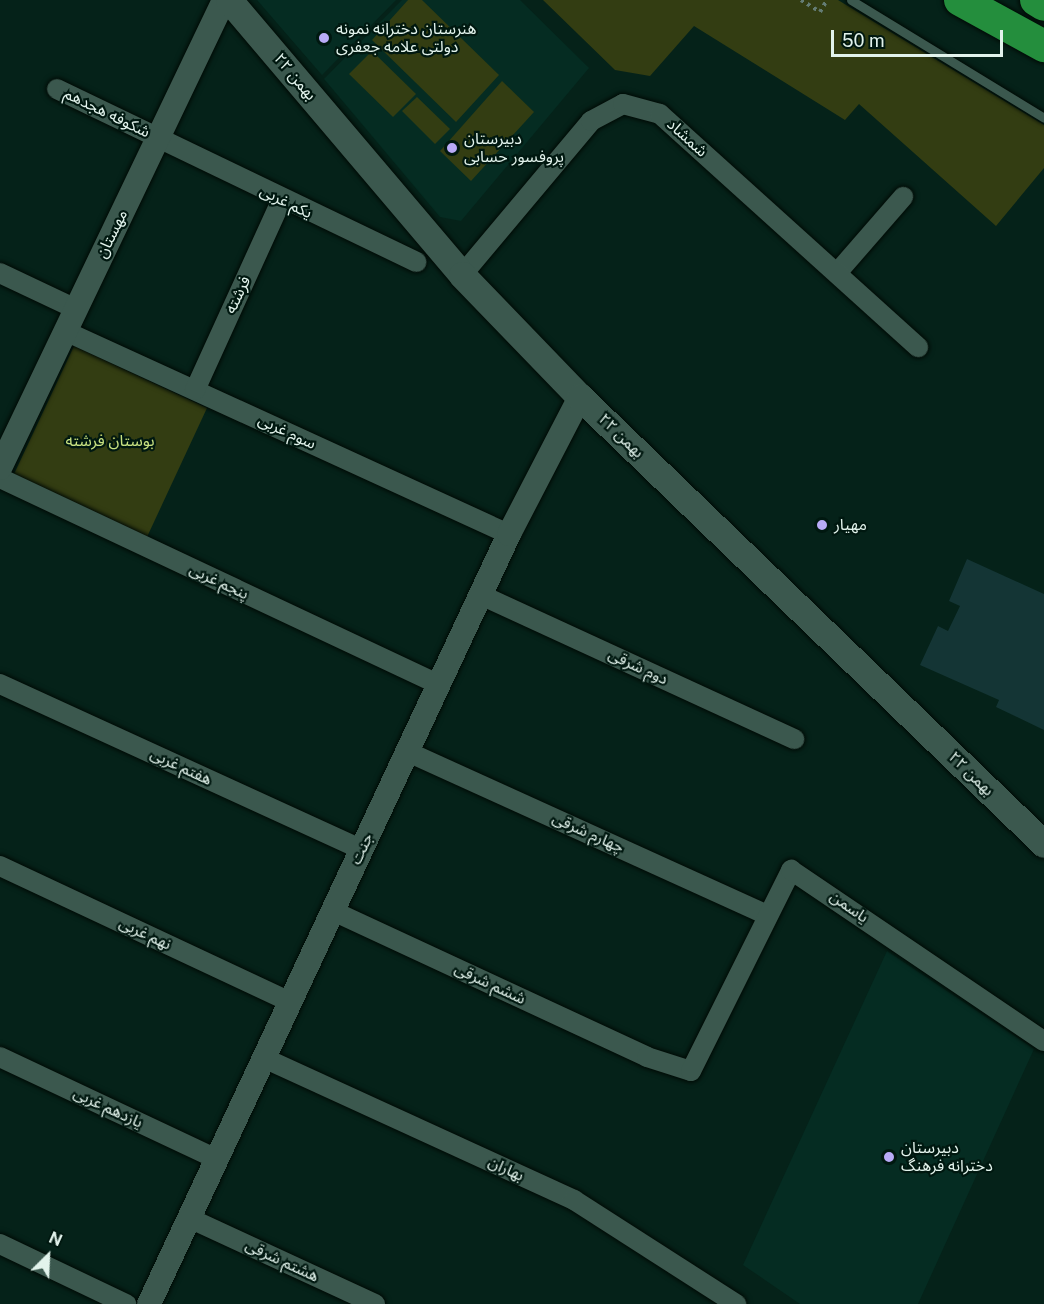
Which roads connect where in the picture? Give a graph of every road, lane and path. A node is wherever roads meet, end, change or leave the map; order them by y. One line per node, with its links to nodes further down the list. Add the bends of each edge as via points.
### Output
1 (224, 0): 12 (street, مهستان)
2 (229, 0): 18 (main road, ۲۲ بهمن)
3 (801, 0): 4 (path, via 820,12)
4 (827, 0)
5 (851, 0): 11 (lane)
6 (960, 0): 9 (highway)
7 (1036, 0): 8 (highway)
8 (1044, 5)
9 (1044, 46)
10 (57, 89): 12 (street, شکوفه هجدهم)
11 (1044, 118)
12 (158, 138): 14 (street, یکم غربی); 19 (street, مهستان)
13 (903, 197): 17 (street)
14 (281, 201): 15 (street, یکم غربی); 22 (street, فرشته)
15 (416, 262)
16 (0, 273): 19 (street)
17 (837, 273): 18 (street, شمشاد, via 660,114 623,104 591,121); 21 (street, شمشاد)
18 (462, 275): 23 (main road, ۲۲ بهمن)
19 (76, 309): 20 (street, مهستان)
20 (65, 331): 22 (street, سوم غربی); 24 (street, مهستان)
21 (918, 347)
22 (195, 390): 26 (street, سوم غربی)
23 (580, 397): 26 (street, جنت); 32 (main road, ۲۲ بهمن)
24 (0, 468)
25 (0, 478): 29 (street, پنجم غربی)
26 (510, 534): 27 (street, جنت)
27 (481, 595): 29 (street, جنت); 30 (street, دوم شرقی)
28 (0, 684): 33 (street, هفتم غربی)
29 (439, 685): 31 (street, جنت)
30 (794, 739)
31 (408, 752): 33 (street, جنت); 36 (street, چهارم شرقی)
32 (1044, 844)
33 (362, 850): 35 (street, جنت)
34 (0, 866): 37 (street, نهم غربی)
35 (333, 911): 37 (street, جنت); 38 (street, ششم شرقی, via 647,1057 691,1071)
36 (768, 915): 38 (street, یاسمن); 39 (street, یاسمن, via 786,876 799,872)
37 (290, 1002): 41 (street, جنت)
38 (720, 1022)
39 (1044, 1041)
40 (0, 1057): 42 (street, یازدهم غربی)
41 (264, 1058): 42 (street, جنت); 48 (street, بهاران, via 574,1200)
42 (217, 1159): 43 (street, جنت)
43 (189, 1218): 46 (street, جنت); 47 (street, هشتم شرقی)
44 (0, 1244): 45 (street)
45 (126, 1304)
46 (149, 1304)
47 (375, 1304)
48 (736, 1304)

